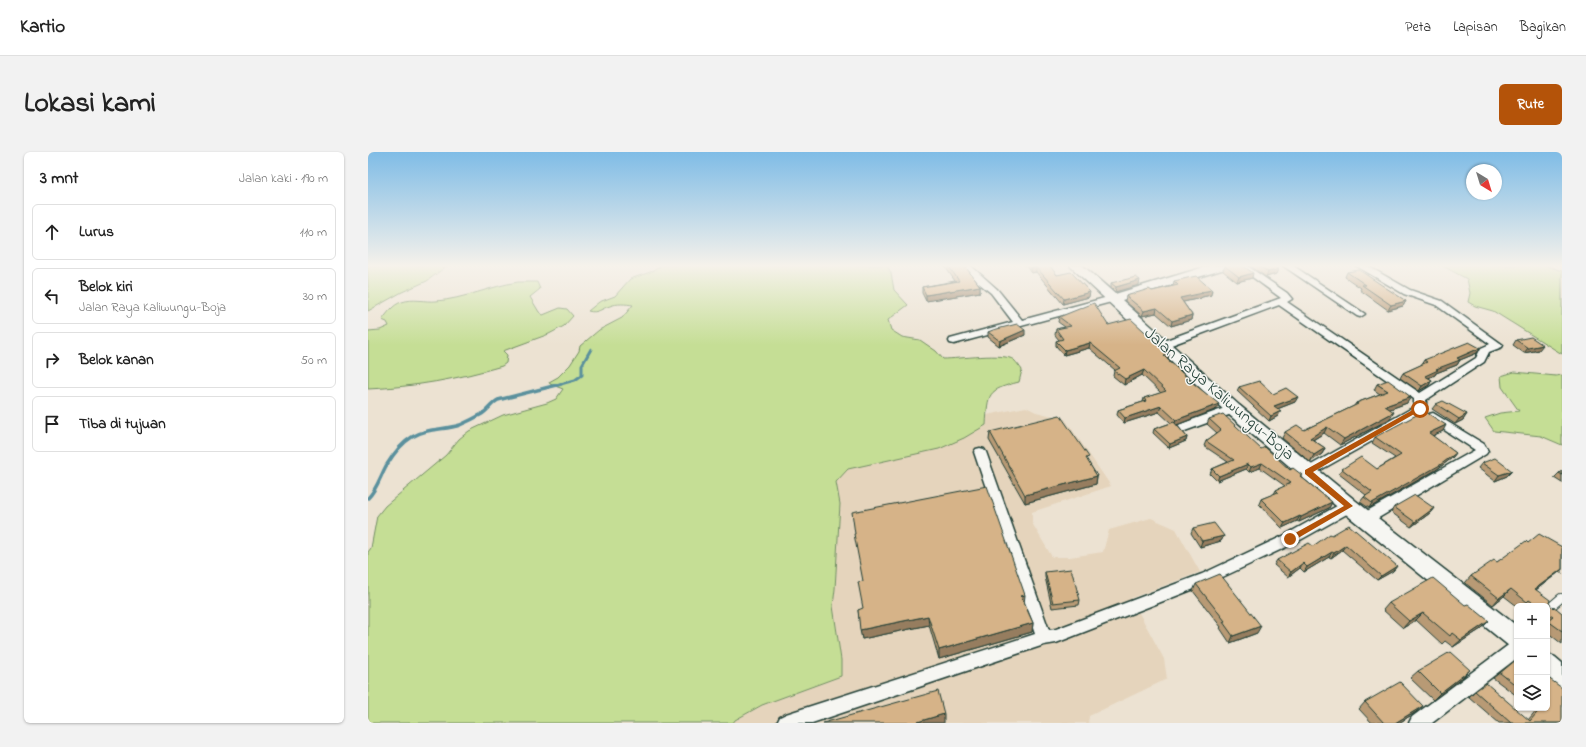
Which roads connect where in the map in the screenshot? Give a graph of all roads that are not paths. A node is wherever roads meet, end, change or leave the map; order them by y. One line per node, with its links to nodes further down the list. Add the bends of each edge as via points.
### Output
1 (994, 292): 10 (street)
2 (1104, 292): 7 (main road, Jalan Raya Kaliwungu-Boja)
3 (1136, 292): 7 (main road)
4 (1280, 292): 8 (street, via 1287,299)
5 (1326, 292): 9 (street)
6 (1406, 292): 13 (street, via 1439,303 1498,344 1483,351 1480,360)
7 (1112, 299): 10 (street); 12 (main road, Jalan Raya Kaliwungu-Boja)
8 (1282, 302): 12 (street); 13 (street)
9 (1360, 314)
10 (1019, 323): 11 (street)
11 (954, 342)
12 (1162, 345): 14 (main road, Jalan Raya Kaliwungu-Boja)
13 (1420, 404): 17 (street); 19 (street, via 1482,451)
14 (1233, 409): 15 (street); 17 (main road, Jalan Raya Kaliwungu-Boja)
15 (1182, 428)
16 (980, 452): 23 (street)
17 (1308, 472): 18 (main road, Jalan Raya Kaliwungu-Boja)
18 (1349, 506): 19 (main road, Jalan Raya Kaliwungu-Boja); 23 (street, via 1290,539 1207,578 1056,636)
19 (1365, 519): 22 (main road, Jalan Raya Kaliwungu-Boja)
20 (1561, 598): 21 (lane)
21 (1550, 607)
22 (1514, 637)
23 (1044, 638): 27 (street)
24 (1514, 641): 28 (street)
25 (1550, 668): 26 (main road)
26 (1562, 678)
27 (786, 723)
28 (1418, 723)

